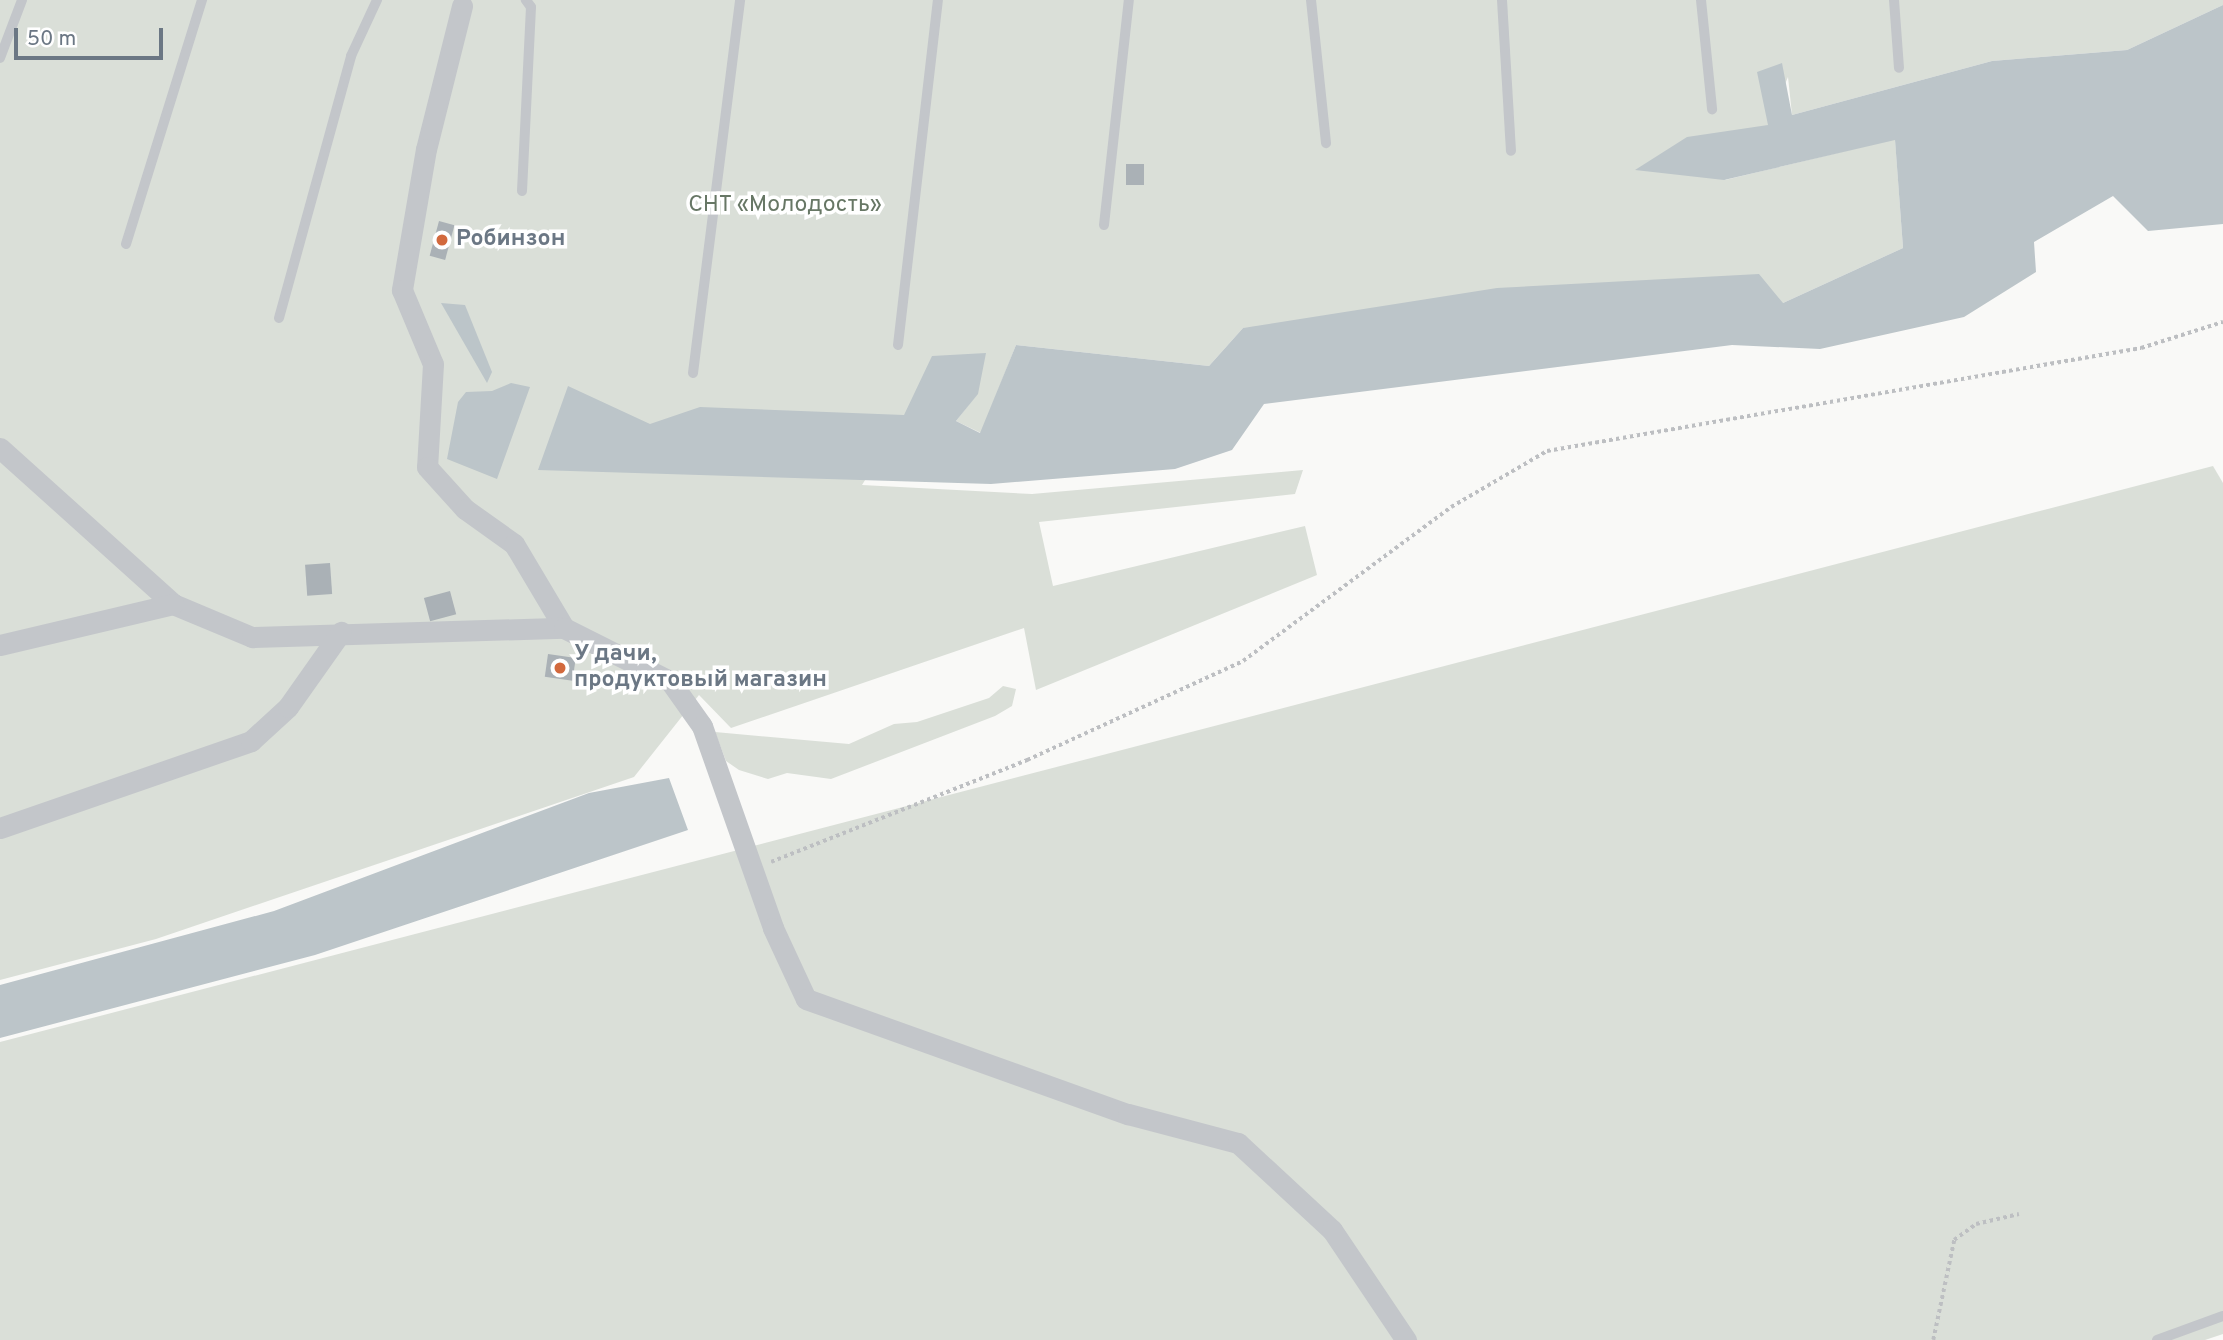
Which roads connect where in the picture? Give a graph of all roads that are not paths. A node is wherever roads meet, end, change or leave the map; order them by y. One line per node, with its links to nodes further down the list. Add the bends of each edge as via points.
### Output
1 (22, 0): 13 (lane)
2 (202, 0): 20 (lane)
3 (377, 0): 21 (lane, via 351,56)
4 (526, 0): 18 (lane, via 531,7)
5 (740, 0): 23 (lane)
6 (938, 0): 22 (lane)
7 (1129, 0): 19 (lane)
8 (1311, 0): 16 (lane)
9 (1502, 0): 17 (lane)
10 (1700, 0): 15 (lane)
11 (1894, 0): 14 (lane)
12 (465, 2): 26 (street, via 426,149 401,290 433,364 427,467 465,509 514,544)
13 (0, 58)
14 (1899, 68)
15 (1712, 108)
16 (1326, 144)
17 (1511, 151)
18 (522, 191)
19 (1104, 225)
20 (125, 244)
21 (279, 318)
22 (898, 345)
23 (693, 373)
24 (0, 448): 25 (street)
25 (173, 604): 27 (street, via 253,637); 28 (street)
26 (564, 628): 27 (street); 31 (street, via 670,681 702,726 753,870 806,999 1128,1114 1238,1143 1332,1230)
27 (341, 632): 29 (street, via 288,707 250,741)
28 (0, 645)
29 (0, 828)
30 (2223, 1316): 32 (lane)
31 (1406, 1340)
32 (2157, 1340)

